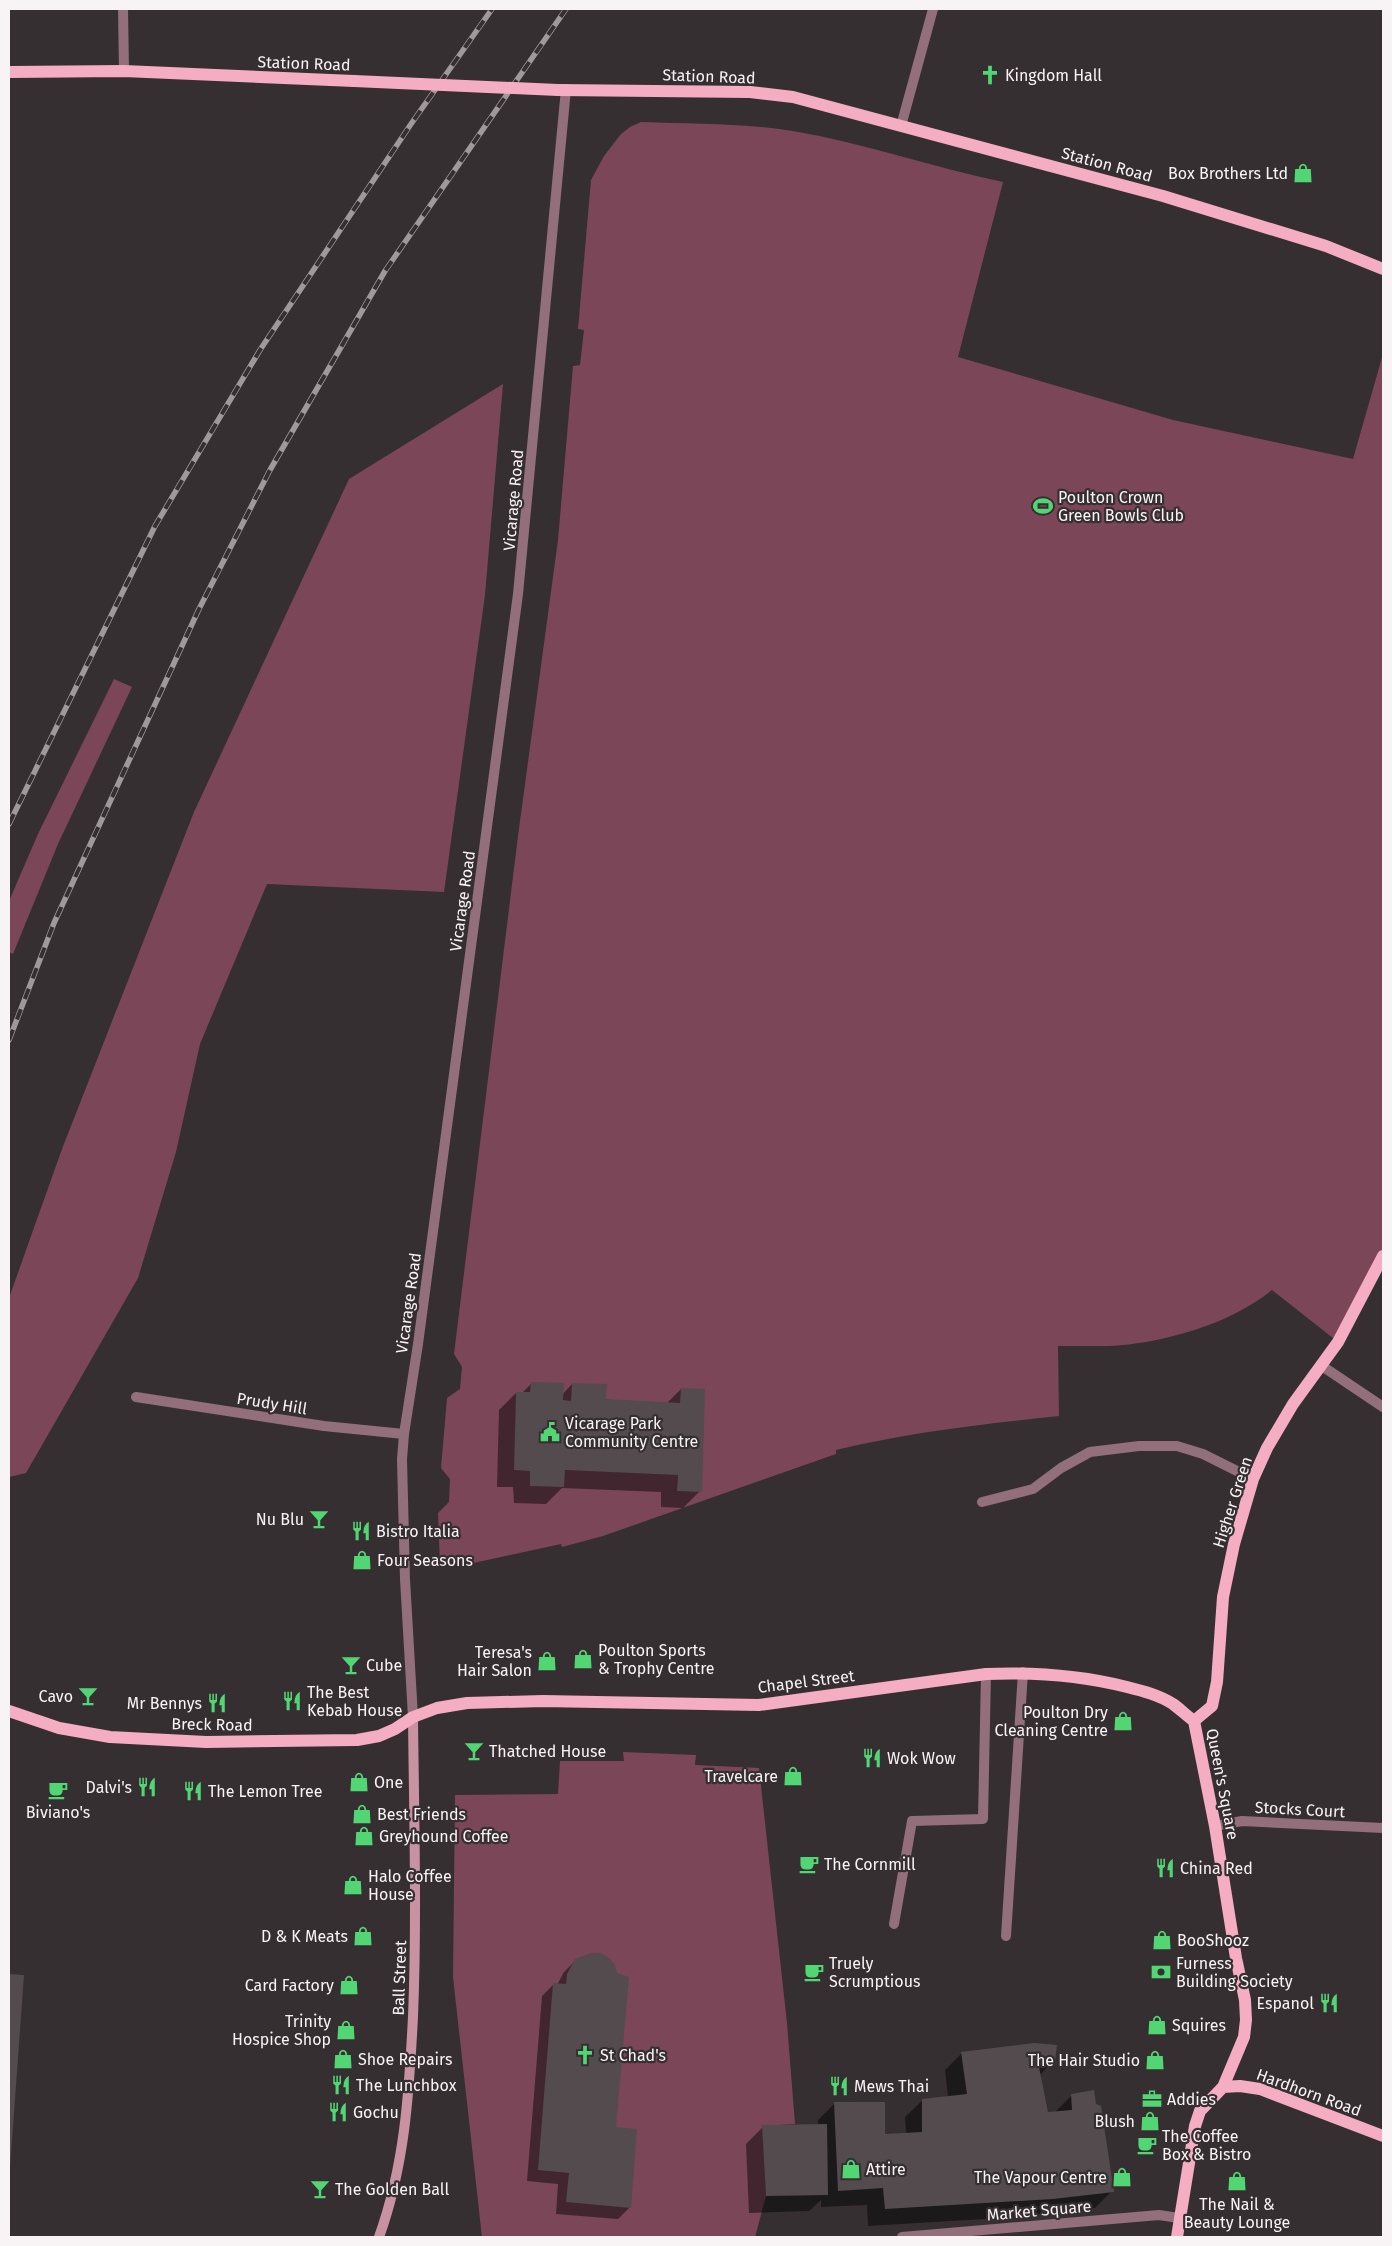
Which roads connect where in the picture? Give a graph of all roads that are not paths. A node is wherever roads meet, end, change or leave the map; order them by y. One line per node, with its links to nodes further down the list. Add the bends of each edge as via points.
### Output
1 (123, 9): 3 (street)
2 (933, 9): 6 (street)
3 (124, 71): 4 (main road, Station Road); 5 (main road, Station Road, bridge)
4 (9, 72)
5 (562, 90): 6 (main road, Station Road, via 750,92 793,97); 12 (street, Vicarage Road, via 518,594)
6 (901, 126): 7 (main road, Station Road, via 1163,196 1326,246)
7 (1383, 269)
8 (1383, 1256): 9 (main road, Higher Green, via 1357,1310)
9 (1322, 1366): 11 (street); 13 (main road, Higher Green, via 1293,1404 1267,1448)
10 (136, 1397): 12 (street, Prudy Hill, via 324,1426)
11 (1383, 1407)
12 (404, 1434): 18 (street, Vicarage Road, via 405,1579)
13 (1253, 1480): 14 (street, via 1203,1454 1177,1446 1140,1446 1090,1452 1033,1489); 19 (main road, Higher Green, via 1234,1544 1223,1597 1217,1682 1212,1706)
14 (982, 1502)
15 (1023, 1672): 16 (main road, Chapel Street); 19 (main road, Chapel Street, via 1061,1674 1150,1693 1173,1704); 23 (street)
16 (986, 1674): 18 (main road, Chapel Street, via 759,1705 544,1701 467,1703 436,1708); 22 (street, via 983,1819 912,1821)
17 (9, 1711): 18 (main road, Breck Road, via 59,1728 110,1737 206,1742 357,1740 379,1736)
18 (413, 1717): 27 (main road, Ball Street, via 415,1961 409,2100 399,2166)
19 (1194, 1721): 20 (main road, Queen's Square)
20 (1215, 1826): 21 (street, Stocks Court, via 1242,1821); 24 (main road, Queen's Square, via 1246,2020 1244,2037)
21 (1383, 1828)
22 (894, 1924)
23 (1006, 1936)
24 (1223, 2087): 25 (main road, Hardhorn Road, via 1260,2089); 26 (main road, via 1200,2110)
25 (1383, 2136)
26 (1179, 2218): 28 (street, Market Square, via 1159,2215); 29 (main road)
27 (382, 2237)
28 (902, 2237)
29 (1176, 2237)

